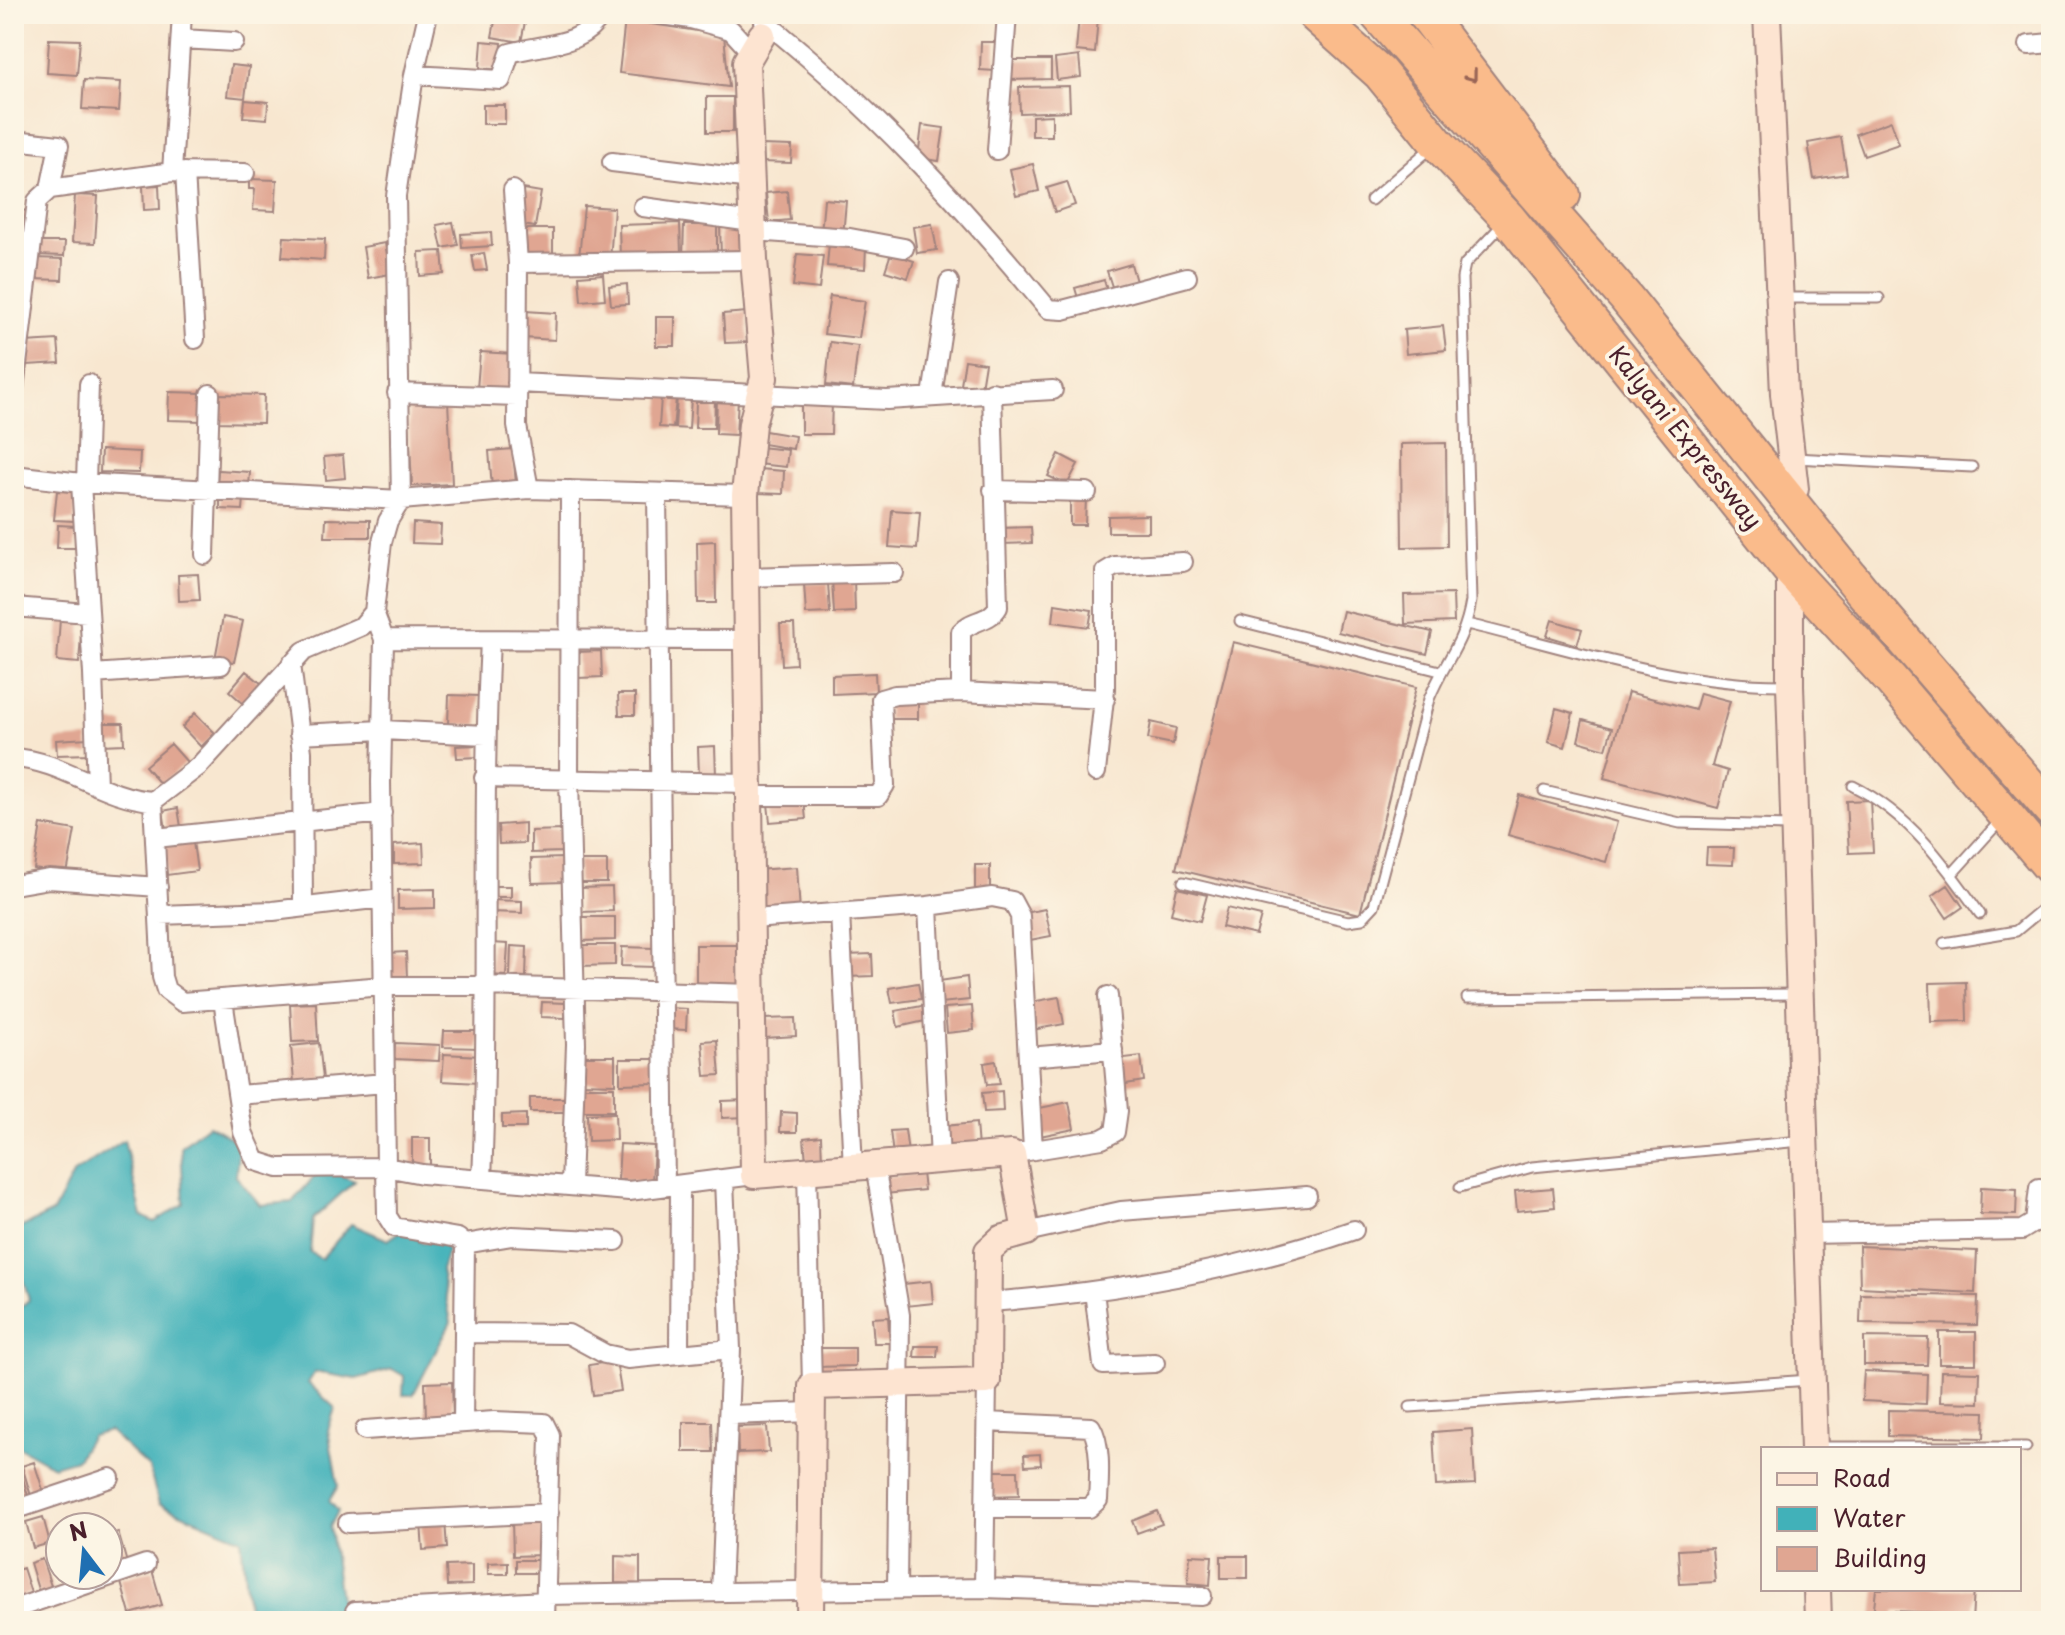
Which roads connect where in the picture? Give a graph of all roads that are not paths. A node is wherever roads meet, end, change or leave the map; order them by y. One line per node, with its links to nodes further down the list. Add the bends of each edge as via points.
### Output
1 (182, 14): 13 (street)
2 (428, 14): 17 (street)
3 (602, 14): 17 (street, via 595,27 571,42 510,53 501,80)
4 (656, 14): 11 (street)
5 (1007, 14): 20 (street)
6 (1314, 14): 19 (highway, Kalyani Expressway, via 1380,73)
7 (1350, 14): 102 (highway)
8 (1377, 14): 96 (highway, via 1626,298 1862,591)
9 (1425, 14): 49 (highway, one-way to 49, via 1642,298)
10 (1767, 14): 36 (street)
11 (691, 16): 12 (street)
12 (760, 34): 24 (street, via 746,62); 34 (street, via 830,75 974,219 1048,309 1063,310)
13 (182, 39): 14 (street); 22 (street)
14 (234, 42)
15 (2051, 43): 16 (street)
16 (2029, 45)
17 (414, 75): 44 (street, via 396,196)
18 (14, 140): 25 (street, via 59,145)
19 (1437, 143): 27 (lane); 29 (highway, Kalyani Expressway)
20 (997, 150)
21 (612, 162): 24 (street)
22 (179, 172): 23 (street); 25 (street); 38 (street)
23 (245, 173)
24 (751, 179): 30 (street)
25 (50, 189): 40 (street, via 37,201)
26 (513, 190): 33 (street)
27 (1371, 200)
28 (643, 207): 30 (street)
29 (1508, 218): 62 (highway, Kalyani Expressway); 69 (lane, via 1465,264 1462,278 1471,601)
30 (752, 226): 31 (street); 32 (street)
31 (904, 248)
32 (754, 260): 33 (street); 46 (street, via 764,378)
33 (518, 263): 41 (street)
34 (1187, 277)
35 (949, 282): 47 (street)
36 (1780, 298): 37 (lane); 49 (street)
37 (1879, 298)
38 (195, 339)
39 (89, 384): 51 (street)
40 (14, 389)
41 (517, 390): 44 (street); 46 (street); 52 (street, via 517,426)
42 (1053, 390): 43 (street)
43 (992, 392): 47 (street); 55 (street)
44 (397, 393): 59 (street)
45 (210, 394): 53 (street)
46 (757, 395): 47 (street, via 887,400); 58 (street)
47 (932, 396)
48 (1972, 467): 49 (lane)
49 (1793, 473): 92 (highway)
50 (14, 475): 51 (street)
51 (83, 483): 53 (street); 67 (street)
52 (529, 489): 54 (street); 59 (street)
53 (207, 490): 59 (street); 60 (street)
54 (570, 490): 57 (street); 73 (street)
55 (993, 490): 56 (street); 80 (street, via 998,607 961,632)
56 (1087, 492)
57 (657, 493): 58 (street); 74 (street)
58 (745, 495): 64 (street)
59 (401, 500): 66 (street, via 382,542)
60 (205, 555)
61 (1183, 562): 81 (street, via 1115,566 1105,572)
62 (1790, 570): 79 (street); 98 (highway, Kalyani Expressway)
63 (894, 573): 64 (street)
64 (747, 577): 72 (street)
65 (14, 607): 67 (street)
66 (374, 612): 70 (street); 75 (street, via 362,626 319,642)
67 (87, 613): 78 (street)
68 (1240, 621): 77 (lane)
69 (1467, 624): 77 (lane); 79 (lane, via 1689,677 1738,685)
70 (384, 639): 71 (street); 82 (street)
71 (490, 640): 73 (street); 84 (street)
72 (747, 640): 74 (street); 93 (street)
73 (568, 641): 74 (street); 88 (street)
74 (658, 642): 89 (street)
75 (291, 664): 83 (street); 95 (street, via 199,766)
76 (221, 665): 78 (street)
77 (1440, 671): 105 (lane, via 1370,914 1334,919)
78 (93, 674): 90 (street)
79 (1790, 685): 100 (street)
80 (961, 692): 81 (street); 93 (street, via 881,699 885,785 878,796)
81 (1105, 699): 86 (street)
82 (382, 730): 83 (street); 84 (street); 97 (street)
83 (299, 734): 99 (street)
84 (486, 735): 87 (street)
85 (14, 758): 90 (street, via 45,763)
86 (1096, 772)
87 (484, 778): 88 (street); 118 (street)
88 (569, 779): 89 (street); 119 (street)
89 (660, 783): 93 (street); 120 (street)
90 (97, 786): 95 (street, via 129,799)
91 (1853, 786): 104 (lane, via 1902,816)
92 (2051, 789)
93 (749, 790): 115 (street)
94 (1544, 791): 100 (lane, via 1680,823)
95 (153, 801): 101 (street)
96 (2051, 810)
97 (382, 813): 99 (street); 108 (street)
98 (2005, 816): 103 (highway, Kalyani Expressway); 104 (lane)
99 (300, 823): 101 (street); 110 (street)
100 (1795, 826): 122 (street)
101 (156, 838): 107 (street)
102 (2051, 845)
103 (2051, 868)
104 (1952, 874): 113 (lane)
105 (1183, 882)
106 (14, 885): 107 (street, via 49,879)
107 (158, 887): 114 (street)
108 (382, 898): 110 (street); 117 (street)
109 (2051, 902): 116 (lane, via 2016,931)
110 (303, 905): 114 (street)
111 (928, 906): 112 (street); 127 (street, via 1003,897 1018,908); 132 (street)
112 (840, 913): 115 (street); 133 (street)
113 (1980, 914)
114 (159, 915): 125 (street, via 166,990 182,1002)
115 (752, 919): 121 (street)
116 (1944, 943)
117 (384, 986): 118 (street); 125 (street); 128 (street)
118 (485, 986): 119 (street); 137 (street)
119 (573, 988): 120 (street); 139 (street)
120 (664, 990): 121 (street); 140 (street)
121 (753, 994): 136 (street)
122 (1799, 994): 124 (lane); 130 (street)
123 (1108, 996): 126 (street)
124 (1467, 998)
125 (223, 1000): 129 (street)
126 (1113, 1050): 127 (street); 131 (street, via 1115,1132 1102,1139)
127 (1028, 1057): 131 (street)
128 (385, 1083): 129 (street); 134 (street)
129 (238, 1095): 134 (street, via 246,1144 256,1161 267,1166)
130 (1802, 1141): 141 (lane, via 1532,1167); 146 (street)
131 (1022, 1152): 132 (street); 145 (street)
132 (940, 1161): 133 (street)
133 (864, 1166): 135 (street); 157 (street, via 898,1296)
134 (386, 1167): 137 (street); 148 (street, via 387,1216 394,1227 458,1238)
135 (807, 1171): 136 (street); 158 (street)
136 (754, 1175): 138 (street)
137 (482, 1179): 139 (street)
138 (724, 1180): 140 (street); 152 (street)
139 (571, 1185): 140 (street, via 629,1191)
140 (673, 1186): 153 (street)
141 (1460, 1187)
142 (2039, 1188): 146 (street, via 2035,1222 2022,1230)
143 (1307, 1196): 145 (street, via 1121,1211)
144 (1354, 1230): 149 (street, via 1219,1269)
145 (1026, 1232): 150 (street, via 1001,1239 988,1251)
146 (1807, 1234): 155 (street)
147 (616, 1241): 148 (street, via 512,1236)
148 (465, 1244): 151 (street)
149 (1094, 1291): 150 (street); 154 (street, via 1103,1365)
150 (990, 1302): 156 (street)
151 (466, 1333): 153 (street, via 568,1334 616,1358); 163 (street)
152 (731, 1349): 153 (street); 161 (street)
153 (679, 1354)
154 (1155, 1363)
155 (1814, 1379): 159 (lane); 165 (street)
156 (987, 1381): 157 (street); 162 (street)
157 (898, 1383): 158 (street); 175 (street)
158 (812, 1386): 160 (street)
159 (1410, 1407)
160 (811, 1412): 161 (street); 178 (street)
161 (729, 1415): 177 (street)
162 (987, 1422): 169 (street); 169 (street, via 1091,1427 1099,1490 1089,1508)
163 (463, 1423): 164 (street); 171 (street, via 544,1423 550,1435)
164 (365, 1430)
165 (1814, 1447)
166 (2021, 1447): 167 (lane)
167 (2026, 1447)
168 (110, 1478): 170 (street)
169 (985, 1508): 174 (street)
170 (14, 1510)
171 (549, 1513): 172 (street); 180 (street)
172 (348, 1523)
173 (146, 1564): 181 (street)
174 (984, 1588): 175 (street); 179 (street)
175 (897, 1589): 178 (street)
176 (1817, 1591): 185 (street)
177 (721, 1592): 178 (street); 180 (street)
178 (810, 1593): 184 (street)
179 (1202, 1596)
180 (546, 1598): 182 (street); 183 (street)
181 (14, 1609)
182 (355, 1611)
183 (545, 1621)
184 (810, 1621)
185 (1818, 1621)

